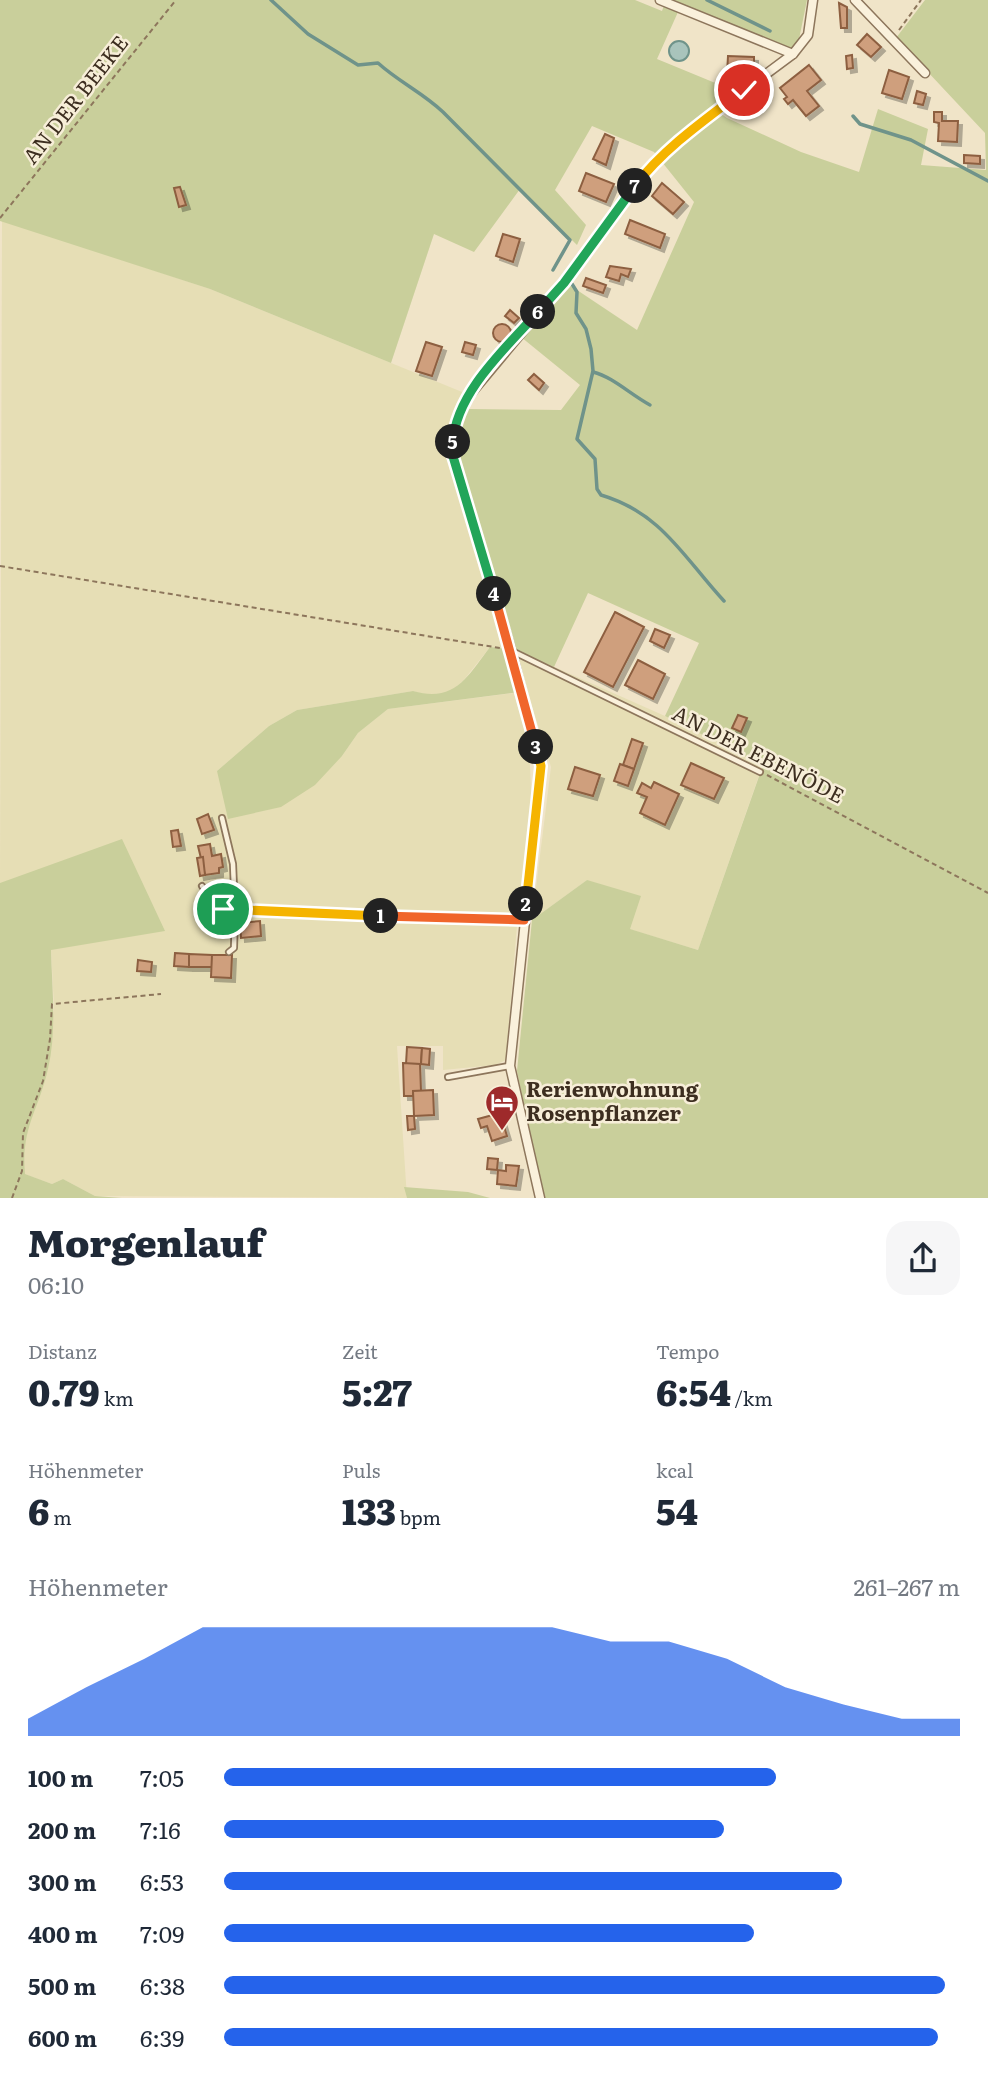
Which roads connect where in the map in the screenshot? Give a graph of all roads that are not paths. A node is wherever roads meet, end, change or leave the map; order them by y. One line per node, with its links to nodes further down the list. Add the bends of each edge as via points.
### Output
1 (660, 0): 4 (street)
2 (813, 0): 4 (street, via 808,35)
3 (857, 1): 5 (street)
4 (793, 54): 6 (street, via 695,127 645,173 564,283 468,397 453,431 452,453)
5 (925, 73)
6 (512, 650): 7 (lane, AN DER EBENÖDE); 11 (street, via 541,766)
7 (760, 772)
8 (222, 818): 10 (lane, via 233,864)
9 (202, 886): 10 (lane, via 223,909)
10 (235, 912): 11 (lane); 12 (lane, via 234,948)
11 (524, 920): 13 (street)
12 (229, 952)
13 (510, 1066): 14 (lane); 15 (street)
14 (448, 1077)
15 (540, 1198)

